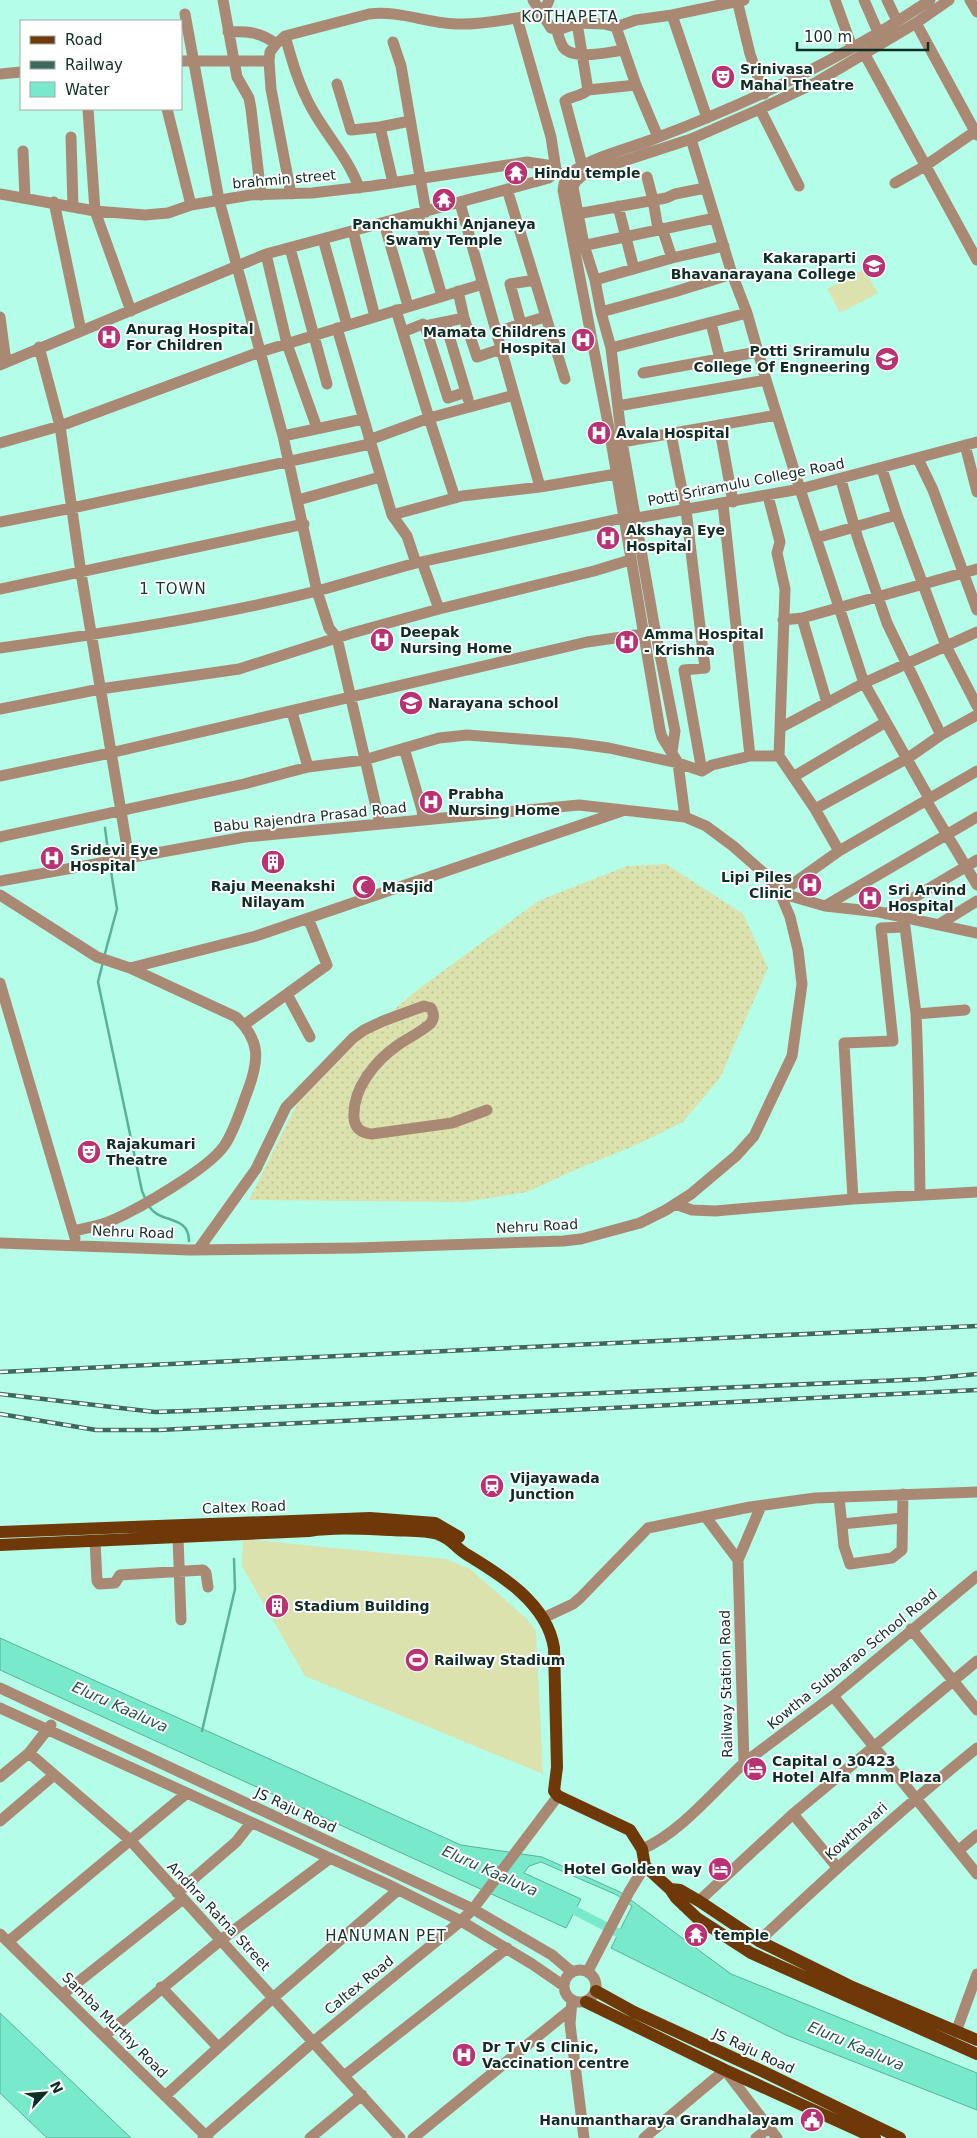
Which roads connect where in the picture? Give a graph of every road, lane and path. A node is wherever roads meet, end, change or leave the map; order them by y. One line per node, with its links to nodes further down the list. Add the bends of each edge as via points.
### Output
1 (223, 0): 21 (street)
2 (533, 0): 11 (street)
3 (549, 0): 11 (street)
4 (835, 0): 25 (street)
5 (864, 0): 22 (street)
6 (887, 0): 16 (street)
7 (949, 0): 18 (street)
8 (970, 0): 12 (street)
9 (739, 1): 14 (street); 37 (street, via 750,54)
10 (926, 1): 16 (street)
11 (540, 12): 15 (street); 20 (street, via 551,28)
12 (977, 12)
13 (185, 14): 29 (street)
14 (672, 15): 19 (street, via 636,20); 41 (street)
15 (517, 18): 23 (street, via 456,24 383,12); 51 (street, via 551,137)
16 (897, 21): 22 (street)
17 (577, 23): 19 (street); 20 (street); 28 (street)
18 (916, 23): 27 (street); 44 (street)
19 (616, 27): 26 (street)
20 (556, 28): 28 (street, via 563,48)
21 (228, 32): 23 (street, via 248,31); 31 (street)
22 (878, 32): 25 (street)
23 (280, 40): 30 (street, via 270,52); 58 (street, via 311,108 350,165)
24 (393, 42): 42 (street, via 401,66)
25 (852, 47): 37 (street)
26 (624, 50): 28 (street); 35 (street)
27 (864, 53): 38 (street, via 815,83); 50 (street)
28 (583, 55): 36 (street)
29 (187, 61): 31 (street); 65 (street)
30 (269, 61): 31 (street); 62 (street)
31 (234, 62): 63 (street, via 239,84 252,109)
32 (20, 72): 33 (street)
33 (0, 74)
34 (337, 84): 43 (street, via 351,130)
35 (636, 85): 36 (street); 46 (street)
36 (588, 90): 49 (street, via 584,95 566,101)
37 (764, 94): 41 (street)
38 (760, 109): 47 (street); 57 (street)
39 (88, 110): 72 (street)
40 (167, 110): 69 (street)
41 (707, 118): 46 (street)
42 (410, 121): 43 (street); 53 (street)
43 (380, 127): 55 (street)
44 (976, 132): 50 (street)
45 (71, 137): 71 (street)
46 (658, 137): 49 (street)
47 (691, 139): 59 (street); 74 (street, via 579,177 573,187)
48 (23, 151): 64 (street)
49 (582, 165): 54 (street)
50 (925, 166): 56 (street); 86 (street)
51 (556, 170): 53 (street, brahmin street, via 548,164 527,162); 54 (street); 60 (street, via 544,180)
52 (647, 177): 66 (street)
53 (419, 179): 55 (street, brahmin street); 73 (street)
54 (565, 180): 81 (street, via 564,190)
55 (393, 183): 58 (street, brahmin street)
56 (895, 183)
57 (799, 186)
58 (359, 188): 62 (street, brahmin street)
59 (705, 188): 66 (street); 75 (street)
60 (506, 190): 68 (street); 90 (street)
61 (0, 194): 64 (street, brahmin street)
62 (291, 194): 63 (street, brahmin street)
63 (261, 195): 65 (street, brahmin street)
64 (25, 198): 67 (street, brahmin street)
65 (219, 200): 69 (street, brahmin street); 87 (street)
66 (653, 200): 70 (street); 77 (street)
67 (54, 202): 71 (street, brahmin street); 109 (street)
68 (460, 203): 73 (street); 92 (street)
69 (192, 206): 72 (street, brahmin street, via 146,215)
70 (618, 206): 74 (street); 79 (street)
71 (73, 207): 72 (street, brahmin street)
72 (95, 211): 97 (street)
73 (422, 213): 76 (street); 94 (street)
74 (577, 214): 81 (street)
75 (715, 218): 77 (street); 82 (street)
76 (384, 223): 78 (street); 95 (street)
77 (660, 229): 79 (street); 85 (street)
78 (353, 231): 80 (street); 100 (street)
79 (625, 237): 81 (street); 88 (street)
80 (323, 239): 83 (street); 108 (street)
81 (579, 246): 91 (street); 145 (street)
82 (724, 246): 85 (street); 89 (street)
83 (290, 248): 84 (street); 112 (street)
84 (266, 254): 87 (street); 113 (street)
85 (672, 258): 88 (street)
86 (977, 260)
87 (238, 265): 97 (street); 117 (street)
88 (634, 269): 91 (street)
89 (732, 274): 98 (street); 99 (street)
90 (534, 280): 102 (street); 106 (street, via 510,284)
91 (595, 280): 98 (street)
92 (483, 284): 93 (street); 111 (street)
93 (458, 291): 94 (street); 103 (street)
94 (442, 296): 95 (street)
95 (408, 306): 96 (street)
96 (396, 310): 100 (street); 110 (street)
97 (131, 311): 109 (street)
98 (601, 312): 115 (street)
99 (747, 313): 105 (street); 118 (street)
100 (375, 316): 108 (street)
101 (0, 317): 120 (street)
102 (546, 317): 106 (street); 122 (street)
103 (464, 318): 104 (street); 116 (street, via 477,357)
104 (445, 322): 107 (street); 125 (street)
105 (711, 322): 115 (street); 119 (street)
106 (521, 324): 111 (street)
107 (425, 326): 110 (street); 125 (street, via 448,398)
108 (342, 327): 112 (street); 131 (street)
109 (81, 331): 114 (street)
110 (402, 332): 130 (street)
111 (496, 332): 116 (street)
112 (314, 335): 113 (street); 124 (street)
113 (287, 344): 117 (street); 134 (street)
114 (39, 347): 120 (street); 133 (street)
115 (611, 348): 127 (street)
116 (501, 349): 126 (street)
117 (260, 352): 133 (street); 136 (street)
118 (758, 352): 119 (street); 123 (street)
119 (720, 359): 121 (street)
120 (3, 364)
121 (643, 373)
122 (565, 379)
123 (766, 380): 127 (street); 129 (street)
124 (327, 384)
125 (466, 392): 128 (street)
126 (514, 395): 128 (street); 148 (street)
127 (618, 406): 138 (street)
128 (471, 407): 130 (street)
129 (777, 415): 132 (street); 149 (street)
130 (428, 418): 137 (street); 152 (street)
131 (363, 419): 134 (street); 137 (street)
132 (719, 425): 135 (street); 154 (street)
133 (60, 426): 140 (street); 155 (street)
134 (317, 428): 136 (street)
135 (671, 434): 138 (street); 156 (street)
136 (283, 436): 143 (street)
137 (370, 442): 143 (street); 146 (street)
138 (622, 442): 160 (street)
139 (977, 442): 141 (street, Potti Sriramulu College Road)
140 (0, 443)
141 (965, 445): 142 (street, Potti Sriramulu College Road); 150 (street)
142 (918, 459): 144 (street, Potti Sriramulu College Road); 169 (street, via 933,490)
143 (288, 461): 153 (street); 155 (street)
144 (882, 469): 147 (street, Potti Sriramulu College Road); 158 (street)
145 (616, 474): 148 (street); 159 (street)
146 (380, 477): 153 (street); 157 (street)
147 (841, 480): 149 (street, Potti Sriramulu College Road); 163 (street)
148 (540, 488): 152 (street)
149 (800, 489): 151 (street, Potti Sriramulu College Road); 164 (street)
150 (977, 492)
151 (768, 496): 154 (street, Potti Sriramulu College Road); 178 (street, via 780,542 777,553 785,589)
152 (455, 498): 157 (street)
153 (298, 500): 162 (street)
154 (728, 503): 156 (street, Potti Sriramulu College Road); 200 (street)
155 (72, 508): 161 (street); 168 (street)
156 (686, 510): 160 (street, Potti Sriramulu College Road); 207 (street, via 705,668 684,670)
157 (392, 515): 166 (street, via 407,536)
158 (896, 515): 163 (street); 170 (street)
159 (623, 518): 160 (street, Potti Sriramulu College Road); 165 (street); 166 (street, Potti Sriramulu College Road)
160 (636, 518): 198 (street, via 675,731)
161 (0, 522)
162 (304, 524): 168 (street); 172 (street)
163 (854, 527): 164 (street); 173 (street)
164 (816, 538): 174 (street)
165 (630, 560): 175 (street); 180 (street)
166 (419, 562): 172 (street, Potti Sriramulu College Road); 175 (street)
167 (977, 569): 169 (street)
168 (80, 573): 171 (street); 181 (street)
169 (962, 573): 170 (street); 176 (street)
170 (922, 585): 173 (street); 183 (street)
171 (0, 589)
172 (317, 591): 181 (street, Potti Sriramulu College Road); 182 (street, via 329,628)
173 (878, 596): 174 (street); 185 (street)
174 (839, 608): 177 (street); 186 (street)
175 (439, 609): 182 (street)
176 (977, 610)
177 (802, 618): 178 (street); 189 (street)
178 (783, 620): 195 (street)
179 (977, 632): 183 (street)
180 (643, 634): 188 (street, via 587,642); 198 (street, via 660,730)
181 (91, 636): 184 (street, Potti Sriramulu College Road); 187 (street)
182 (337, 638): 187 (street, via 239,668); 188 (street)
183 (946, 646): 185 (street); 190 (street)
184 (0, 648)
185 (906, 664): 186 (street); 196 (street)
186 (864, 683): 189 (street); 194 (street)
187 (100, 689): 191 (street); 199 (street)
188 (351, 698): 192 (street); 203 (street)
189 (826, 703): 195 (street)
190 (977, 706)
191 (0, 709)
192 (292, 712): 199 (street); 205 (street)
193 (977, 715): 196 (street)
194 (886, 722): 202 (street); 209 (street)
195 (780, 728): 201 (street)
196 (941, 735): 202 (street)
197 (404, 748): 203 (street); 204 (street, via 440,738 467,735 572,743); 216 (street)
198 (672, 752): 204 (street)
199 (110, 753): 208 (street); 212 (street)
200 (750, 756): 201 (street); 207 (street, via 712,765)
201 (780, 756): 209 (street)
202 (908, 758): 210 (street); 211 (street)
203 (364, 760): 205 (street); 217 (street)
204 (678, 763): 207 (street); 214 (street)
205 (308, 767): 212 (street)
206 (977, 771): 210 (street)
207 (702, 772)
208 (0, 776)
209 (793, 777): 211 (street)
210 (928, 799): 218 (street); 220 (street)
211 (815, 809): 220 (street)
212 (121, 810): 219 (street); 221 (street)
213 (626, 810): 214 (street, Babu Rajendra Prasad Road); 216 (street, Babu Rajendra Prasad Road, via 579,806); 231 (street)
214 (685, 817): 226 (street, Nehru Road, via 706,826 733,846 766,875)
215 (977, 817): 218 (street)
216 (423, 820): 217 (street, Babu Rajendra Prasad Road)
217 (380, 824): 221 (street, Babu Rajendra Prasad Road, via 245,837)
218 (947, 834): 223 (street); 229 (street)
219 (0, 837)
220 (839, 851): 226 (street)
221 (129, 859): 224 (street, Babu Rajendra Prasad Road)
222 (977, 860): 223 (street)
223 (966, 866): 225 (street); 230 (street)
224 (0, 881)
225 (977, 885)
226 (780, 893): 229 (street); 245 (street, Nehru Road, via 790,916 802,984 792,1056 754,1136 736,1156)
227 (0, 895): 234 (street, via 97,957)
228 (977, 901): 232 (street)
229 (826, 906): 230 (street)
230 (886, 914): 232 (street)
231 (308, 918): 234 (street, via 256,936); 236 (street, via 326,965)
232 (938, 925): 233 (street)
233 (977, 933)
234 (130, 968): 239 (street, via 236,1017)
235 (0, 983): 246 (street)
236 (287, 994): 239 (street); 240 (street)
237 (965, 1010): 238 (street)
238 (916, 1014): 243 (street, via 920,1076); 244 (street, via 906,927 881,928 893,1041 844,1043)
239 (244, 1025): 246 (street, via 257,1055 253,1076 225,1146 189,1177 150,1200 112,1221)
240 (310, 1037)
241 (487, 1110): 249 (street, via 442,1125 363,1133 357,1129 354,1119 356,1099 363,1082 387,1054 431,1023 433,1013 424,1006 364,1030 292,1100 256,1169)
242 (977, 1192): 243 (street)
243 (920, 1194): 244 (street)
244 (853, 1199): 245 (street, via 715,1211 692,1210)
245 (675, 1204): 249 (street, Nehru Road, via 640,1223 563,1241)
246 (73, 1231): 248 (street)
247 (0, 1244): 248 (street, Nehru Road)
248 (77, 1245): 249 (street, Nehru Road)
249 (198, 1250)
250 (977, 1492): 251 (street)
251 (903, 1494): 252 (street); 255 (street)
252 (839, 1496): 253 (street); 256 (street)
253 (761, 1506): 254 (street); 262 (street, Railway Station Road)
254 (705, 1516): 262 (street); 266 (street, via 648,1528 580,1598)
255 (902, 1518): 256 (street); 256 (street, via 902,1550 892,1558 850,1564)
256 (842, 1524)
257 (0, 1532): 261 (main road, Caltex Road, via 370,1518 435,1523 460,1539)
258 (178, 1537): 259 (main road, Caltex Road); 261 (main road, Caltex Road, via 336,1528 428,1532 450,1539); 263 (street)
259 (95, 1540): 260 (main road, Caltex Road); 263 (street, via 99,1584 115,1583 120,1575)
260 (0, 1545)
261 (474, 1557): 266 (main road, Caltex Road, via 518,1590)
262 (738, 1560): 280 (street, Railway Station Road)
263 (179, 1571): 265 (street, via 205,1571); 267 (street)
264 (977, 1576): 268 (street, Kowtha Subbarao School Road)
265 (208, 1587)
266 (543, 1618): 284 (main road, Caltex Road, via 554,1648 554,1791)
267 (181, 1620)
268 (911, 1629): 270 (street); 272 (street, Kowtha Subbarao School Road)
269 (977, 1661): 270 (street)
270 (953, 1681): 274 (street); 277 (street)
271 (0, 1688): 275 (street, JS Raju Road)
272 (833, 1696): 277 (street); 280 (street, Kowtha Subbarao School Road)
273 (0, 1708): 276 (street)
274 (977, 1710)
275 (57, 1715): 276 (street); 301 (street, JS Raju Road)
276 (48, 1730): 279 (street); 283 (street)
277 (874, 1747): 285 (street); 286 (street)
278 (977, 1748): 285 (street, Kowthavari)
279 (29, 1753): 281 (street, Andhra Ratna Street); 282 (street)
280 (744, 1762): 291 (street, Railway Station Road, via 673,1831)
281 (54, 1775): 287 (street); 290 (street, Andhra Ratna Street)
282 (0, 1777)
283 (187, 1793): 288 (street); 290 (street)
284 (558, 1796): 291 (main road, via 624,1825 637,1838); 301 (street, Caltex Road)
285 (916, 1797): 292 (street); 295 (street, Kowthavari)
286 (793, 1814): 295 (street); 300 (street)
287 (0, 1821)
288 (251, 1823): 293 (street); 299 (street)
289 (977, 1835): 292 (street)
290 (130, 1840): 299 (street, Andhra Ratna Street); 303 (street)
291 (642, 1849): 294 (main road)
292 (959, 1850): 296 (street)
293 (329, 1858): 298 (street); 304 (street)
294 (646, 1866): 297 (main road); 308 (street)
295 (837, 1867): 305 (street, Kowthavari)
296 (977, 1874)
297 (670, 1889): 300 (main road, via 680,1890); 322 (main road, via 697,1918 751,1953)
298 (398, 1890): 302 (street); 314 (street)
299 (180, 1896): 304 (street, Andhra Ratna Street); 313 (street)
300 (699, 1901): 305 (main road)
301 (473, 1909): 302 (street, Caltex Road); 307 (street, JS Raju Road, via 552,1955)
302 (461, 1921): 306 (street); 320 (street, Caltex Road)
303 (4, 1938): 313 (street, Samba Murthy Road)
304 (221, 1940): 311 (street); 314 (street, Andhra Ratna Street)
305 (759, 1941): 317 (main road, via 850,1986)
306 (507, 1948): 310 (street); 324 (street)
307 (572, 1972): 308 (street); 310 (street)
308 (588, 1972): 312 (street, via 594,1977)
309 (977, 1974): 317 (street)
310 (564, 1986): 316 (street)
311 (161, 1988): 318 (street); 321 (street)
312 (596, 1991): 315 (street); 337 (main road, JS Raju Road)
313 (63, 1994): 318 (street, Samba Murthy Road)
314 (274, 1997): 320 (street, Andhra Ratna Street); 321 (street)
315 (586, 2002): 316 (street); 323 (main road)
316 (571, 2005): 328 (street); 333 (street)
317 (956, 2032): 319 (main road)
318 (104, 2036): 326 (street, Samba Murthy Road)
319 (977, 2040)
320 (313, 2042): 324 (street, Andhra Ratna Street); 329 (street, Caltex Road)
321 (218, 2047): 326 (street)
322 (977, 2054)
323 (725, 2070): 327 (street); 330 (main road); 334 (street)
324 (344, 2076): 325 (street, Andhra Ratna Street)
325 (362, 2095): 331 (street); 332 (street, Andhra Ratna Street)
326 (165, 2096): 329 (street, Samba Murthy Road)
327 (769, 2128): 335 (street); 336 (street)
328 (585, 2136)
329 (206, 2137)
330 (867, 2137)
331 (310, 2138)
332 (400, 2138)
333 (413, 2138)
334 (644, 2138)
335 (756, 2138)
336 (777, 2138)
337 (900, 2138)

